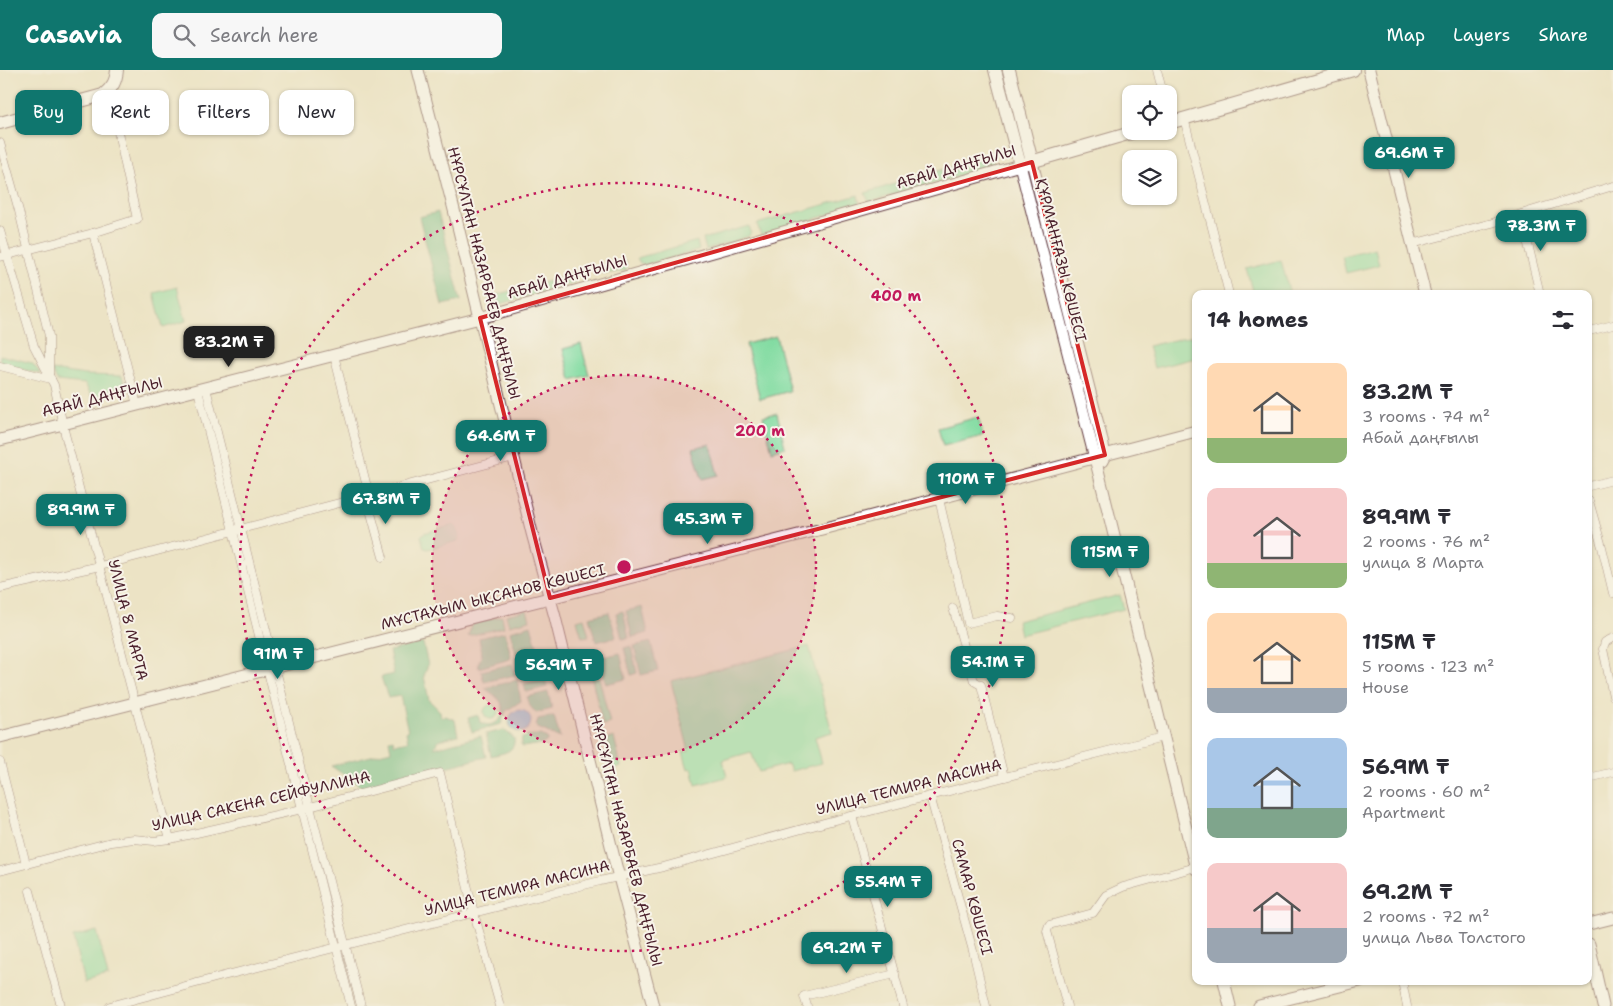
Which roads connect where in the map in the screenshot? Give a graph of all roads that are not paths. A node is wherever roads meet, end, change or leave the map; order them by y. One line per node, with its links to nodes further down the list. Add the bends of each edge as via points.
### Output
1 (111, 70): 10 (main road)
2 (117, 70): 10 (main road, via 116,78)
3 (418, 70): 28 (street, НҰРСҰЛТАН НАЗАРБАЕВ ДАҢҒЫЛЫ)
4 (995, 70): 17 (main road, ҚҰРМАНҒАЗЫ КӨШЕСІ)
5 (1009, 70): 17 (main road, ҚҰРМАНҒАЗЫ КӨШЕСІ)
6 (1157, 70): 9 (street)
7 (1353, 70): 12 (main road)
8 (1369, 70): 22 (street)
9 (1161, 85)
10 (107, 88): 11 (main road); 14 (main road, via 103,95 95,98); 21 (street, via 137,219)
11 (0, 117)
12 (1184, 118): 13 (main road); 25 (street)
13 (1177, 119)
14 (0, 123)
15 (1122, 136): 17 (main road, АБАЙ ДАҢҒЫЛЫ)
16 (0, 143): 23 (street, УЛИЦА 8 МАРТА)
17 (1026, 163): 28 (street, АБАЙ ДАҢҒЫЛЫ); 39 (street)
18 (1613, 186): 19 (street)
19 (1521, 215): 22 (street); 27 (street)
20 (0, 231): 24 (street, УЛИЦА 8 МАРТА)
21 (93, 233): 23 (street); 35 (street)
22 (1412, 244): 26 (street)
23 (29, 250): 24 (street); 33 (street, УЛИЦА 8 МАРТА, via 49,336)
24 (4, 256): 33 (street, УЛИЦА 8 МАРТА, via 34,346)
25 (1228, 290)
26 (1424, 290)
27 (1539, 290)
28 (480, 318): 31 (street, АБАЙ ДАҢҒЫЛЫ); 40 (street, НҰРСҰЛТАН НАЗАРБАЕВ ДАҢҒЫЛЫ)
29 (1613, 325): 30 (street)
30 (1592, 331)
31 (334, 355): 34 (street, АБАЙ ДАҢҒЫЛЫ); 43 (street)
32 (0, 366): 33 (street)
33 (50, 376): 36 (street, УЛИЦА 8 МАРТА)
34 (202, 389): 35 (street, АБАЙ ДАҢҒЫЛЫ); 46 (street)
35 (137, 405): 36 (street, АБАЙ ДАҢҒЫЛЫ)
36 (63, 424): 38 (street, АБАЙ ДАҢҒЫЛЫ); 48 (street, УЛИЦА 8 МАРТА)
37 (1192, 432): 39 (street, МҰСТАХЫМ ЫҚСАНОВ КӨШЕСІ)
38 (0, 440)
39 (1099, 456): 44 (street, МҰСТАХЫМ ЫҚСАНОВ КӨШЕСІ); 59 (street, via 1098,470)
40 (514, 457): 43 (street); 51 (street, НҰРСҰЛТАН НАЗАРБАЕВ ДАҢҒЫЛЫ)
41 (1613, 480): 42 (street)
42 (1592, 485)
43 (369, 495): 46 (street); 47 (street)
44 (939, 499): 51 (street, МҰСТАХЫМ ЫҚСАНОВ КӨШЕСІ); 53 (street, via 968,623 997,616)
45 (1592, 511): 50 (street)
46 (237, 530): 48 (street); 55 (street)
47 (383, 557)
48 (100, 566): 49 (street); 57 (street, УЛИЦА 8 МАРТА)
49 (0, 588)
50 (1613, 593)
51 (550, 598): 55 (street, МҰСТАХЫМ ЫҚСАНОВ КӨШЕСІ); 72 (street, НҰРСҰЛТАН НАЗАРБАЕВ ДАҢҒЫЛЫ)
52 (954, 608): 62 (street, via 974,681 981,685)
53 (1012, 618)
54 (1613, 638): 56 (street, via 1605,642 1602,649)
55 (271, 668): 57 (street, МҰСТАХЫМ ЫҚСАНОВ КӨШЕСІ); 65 (street)
56 (1613, 696)
57 (135, 703): 58 (street, МҰСТАХЫМ ЫҚСАНОВ КӨШЕСІ); 67 (street, УЛИЦА 8 МАРТА)
58 (0, 737)
59 (1163, 737): 62 (street, УЛИЦА ТЕМИРА МАСИНА); 68 (street)
60 (0, 762): 69 (street)
61 (1613, 772): 63 (street)
62 (1004, 777): 64 (street, УЛИЦА ТЕМИРА МАСИНА)
63 (1592, 777)
64 (930, 796): 66 (street, УЛИЦА ТЕМИРА МАСИНА); 94 (street, САМАР КӨШЕСІ)
65 (306, 808): 67 (street, УЛИЦА САКЕНА СЕЙФУЛЛИНА); 74 (street, УЛИЦА САКЕНА СЕЙФУЛЛИНА, via 440,773); 77 (street); 78 (street)
66 (852, 816): 72 (street, УЛИЦА ТЕМИРА МАСИНА); 80 (street)
67 (170, 839): 69 (street, УЛИЦА САКЕНА СЕЙФУЛЛИНА, via 111,842)
68 (1192, 852)
69 (26, 864): 71 (street, УЛИЦА САКЕНА СЕЙФУЛЛИНА)
70 (1192, 869): 95 (street, via 1123,887 1106,895 1093,913 1049,925 1047,931)
71 (0, 871)
72 (620, 877): 74 (street, УЛИЦА ТЕМИРА МАСИНА); 91 (street, НҰРСҰЛТАН НАЗАРБАЕВ ДАҢҒЫЛЫ)
73 (30, 891): 85 (street)
74 (474, 912): 77 (street, УЛИЦА ТЕМИРА МАСИНА); 90 (street)
75 (1613, 918): 76 (street)
76 (1592, 923)
77 (346, 946): 78 (street, УЛИЦА ТЕМИРА МАСИНА); 89 (street)
78 (336, 948): 84 (street, УЛИЦА ТЕМИРА МАСИНА); 88 (street)
79 (1592, 957): 99 (street)
80 (894, 974): 92 (street, via 804,996); 93 (street)
81 (1225, 985): 96 (street)
82 (1344, 985): 97 (street)
83 (1403, 985): 98 (street)
84 (145, 997): 86 (street, УЛИЦА ТЕМИРА МАСИНА); 87 (street)
85 (60, 1006)
86 (110, 1006)
87 (148, 1006)
88 (351, 1006)
89 (362, 1006)
90 (500, 1006)
91 (653, 1006)
92 (807, 1006)
93 (903, 1006)
94 (986, 1006)
95 (1067, 1006)
96 (1230, 1006)
97 (1259, 1006)
98 (1407, 1006)
99 (1603, 1006)

